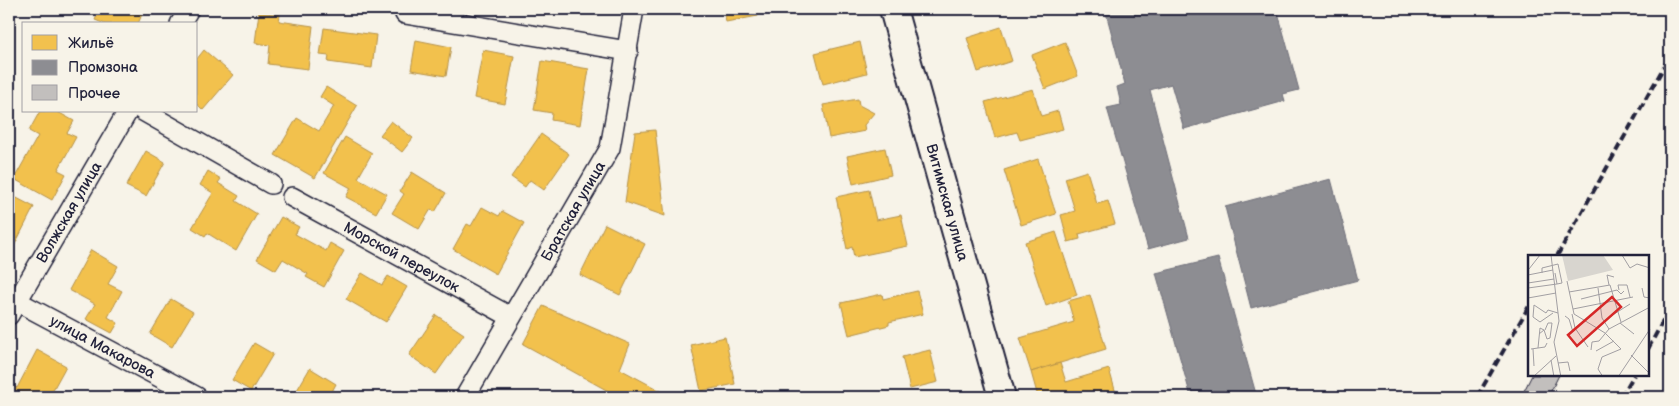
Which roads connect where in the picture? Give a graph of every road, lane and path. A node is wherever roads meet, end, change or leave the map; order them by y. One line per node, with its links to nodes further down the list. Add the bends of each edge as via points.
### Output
1 (189, 9): 5 (street)
2 (634, 9): 6 (street, Братская улица)
3 (893, 9): 15 (street, Витимская улица)
4 (405, 14): 6 (street)
5 (181, 22)
6 (628, 52): 12 (street, Братская улица, via 610,148)
7 (127, 112): 11 (street, Волжская улица)
8 (145, 112): 9 (street)
9 (271, 184)
10 (292, 197): 12 (street, Морской переулок)
11 (11, 304): 13 (street, улица Макарова)
12 (511, 318): 14 (street, Братская улица)
13 (197, 397)
14 (465, 397)
15 (1002, 397)

